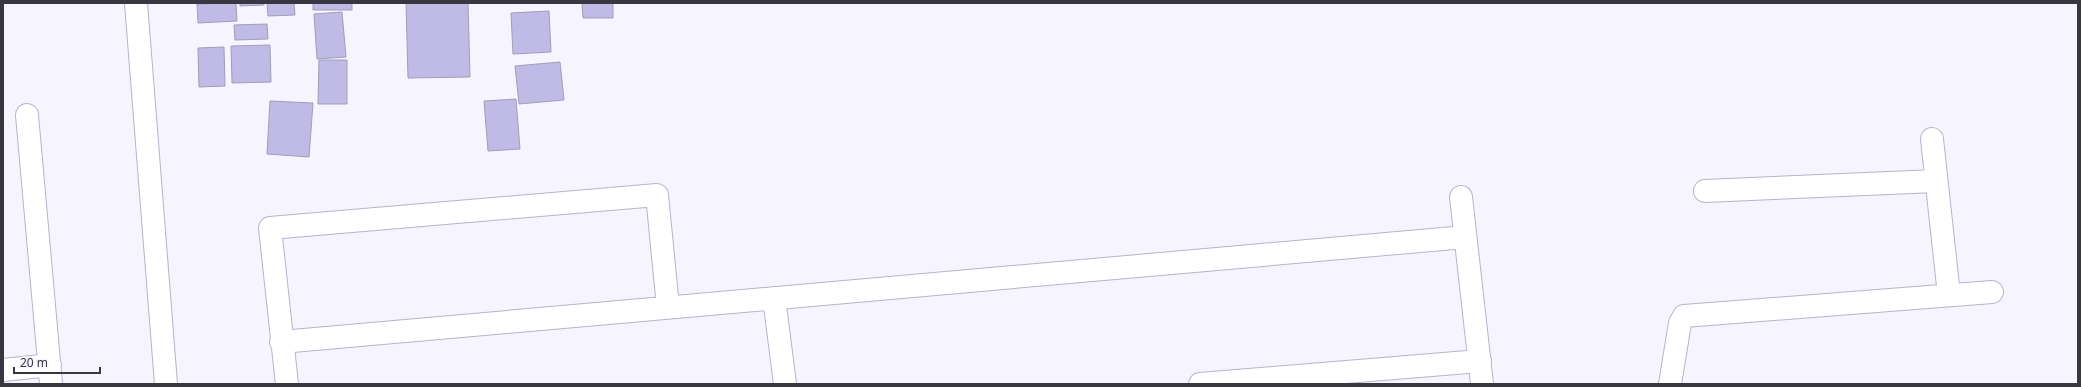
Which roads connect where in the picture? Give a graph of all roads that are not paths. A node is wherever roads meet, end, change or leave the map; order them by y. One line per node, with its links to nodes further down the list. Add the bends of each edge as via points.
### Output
1 (136, 3): 17 (street)
2 (27, 115): 15 (street)
3 (1932, 139): 4 (street)
4 (1936, 182): 5 (street); 9 (street)
5 (1705, 191)
6 (1461, 197): 7 (street)
7 (1465, 237): 10 (street); 13 (street)
8 (1992, 292): 9 (street)
9 (1949, 295): 22 (street, via 1684,316 1680,323)
10 (774, 298): 11 (street); 19 (street)
11 (668, 307): 12 (street); 12 (street, via 657,195 270,228)
12 (281, 342): 18 (street)
13 (1480, 361): 16 (street); 21 (street)
14 (3, 370): 15 (street)
15 (51, 375)
16 (1367, 377): 20 (street)
17 (166, 384)
18 (287, 384)
19 (785, 384)
20 (1200, 384)
21 (1482, 384)
22 (1670, 384)

